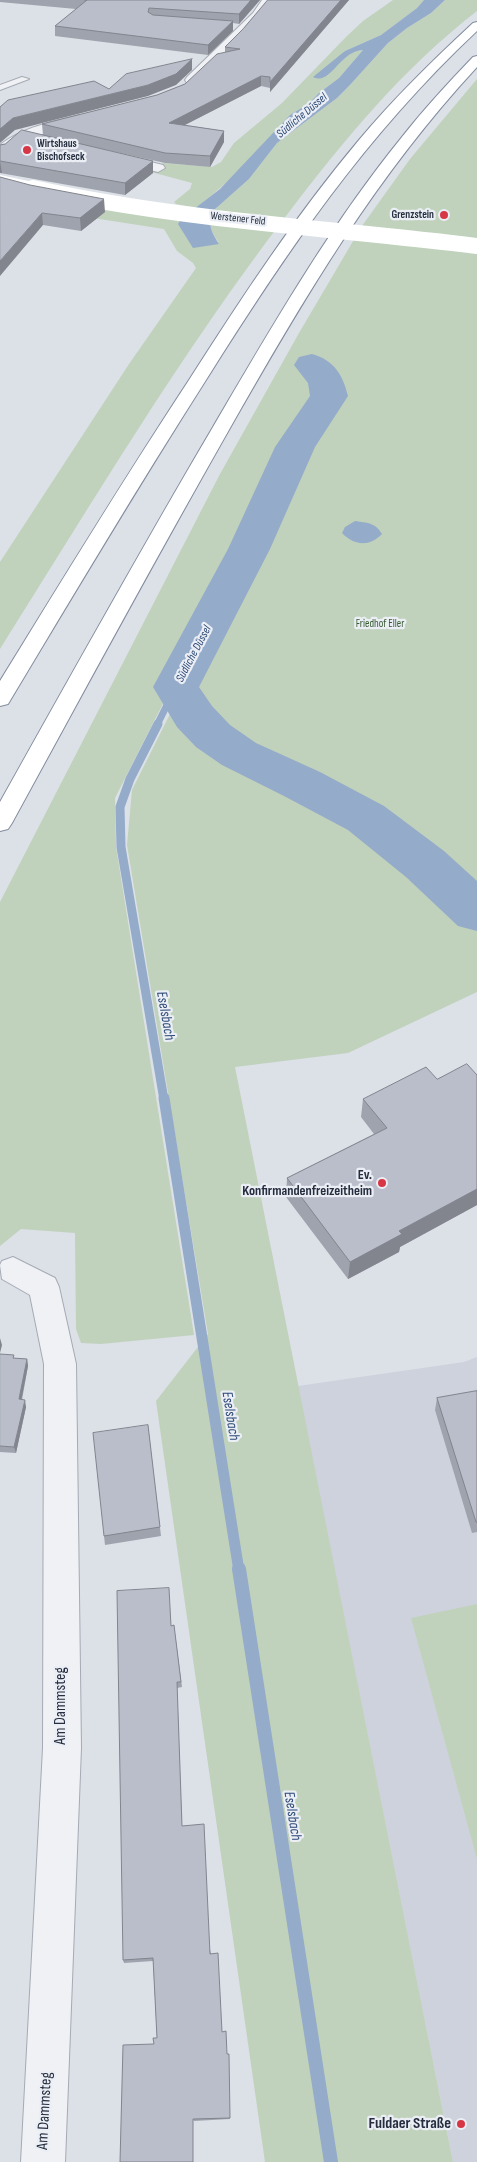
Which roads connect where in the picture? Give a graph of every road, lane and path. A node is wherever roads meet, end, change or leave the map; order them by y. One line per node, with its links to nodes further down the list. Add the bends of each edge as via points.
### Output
1 (268, 0): 6 (street)
2 (477, 25): 16 (main road, via 356,151 309,211 257,285 128,487)
3 (477, 60): 17 (main road, via 397,151 290,310 185,490)
4 (25, 79): 5 (lane)
5 (0, 88)
6 (181, 90)
7 (88, 117): 9 (street)
8 (7, 130): 9 (street)
9 (21, 135): 10 (street); 11 (street)
10 (47, 142)
11 (0, 152)
12 (105, 156): 13 (street)
13 (158, 168)
14 (0, 181): 15 (main road, Werstener Feld, bridge, via 147,209)
15 (477, 246)
16 (0, 699)
17 (0, 822)
18 (13, 1270): 19 (street, Am Dammsteg, via 44,1287 60,1364 62,1748)
19 (43, 2162)

